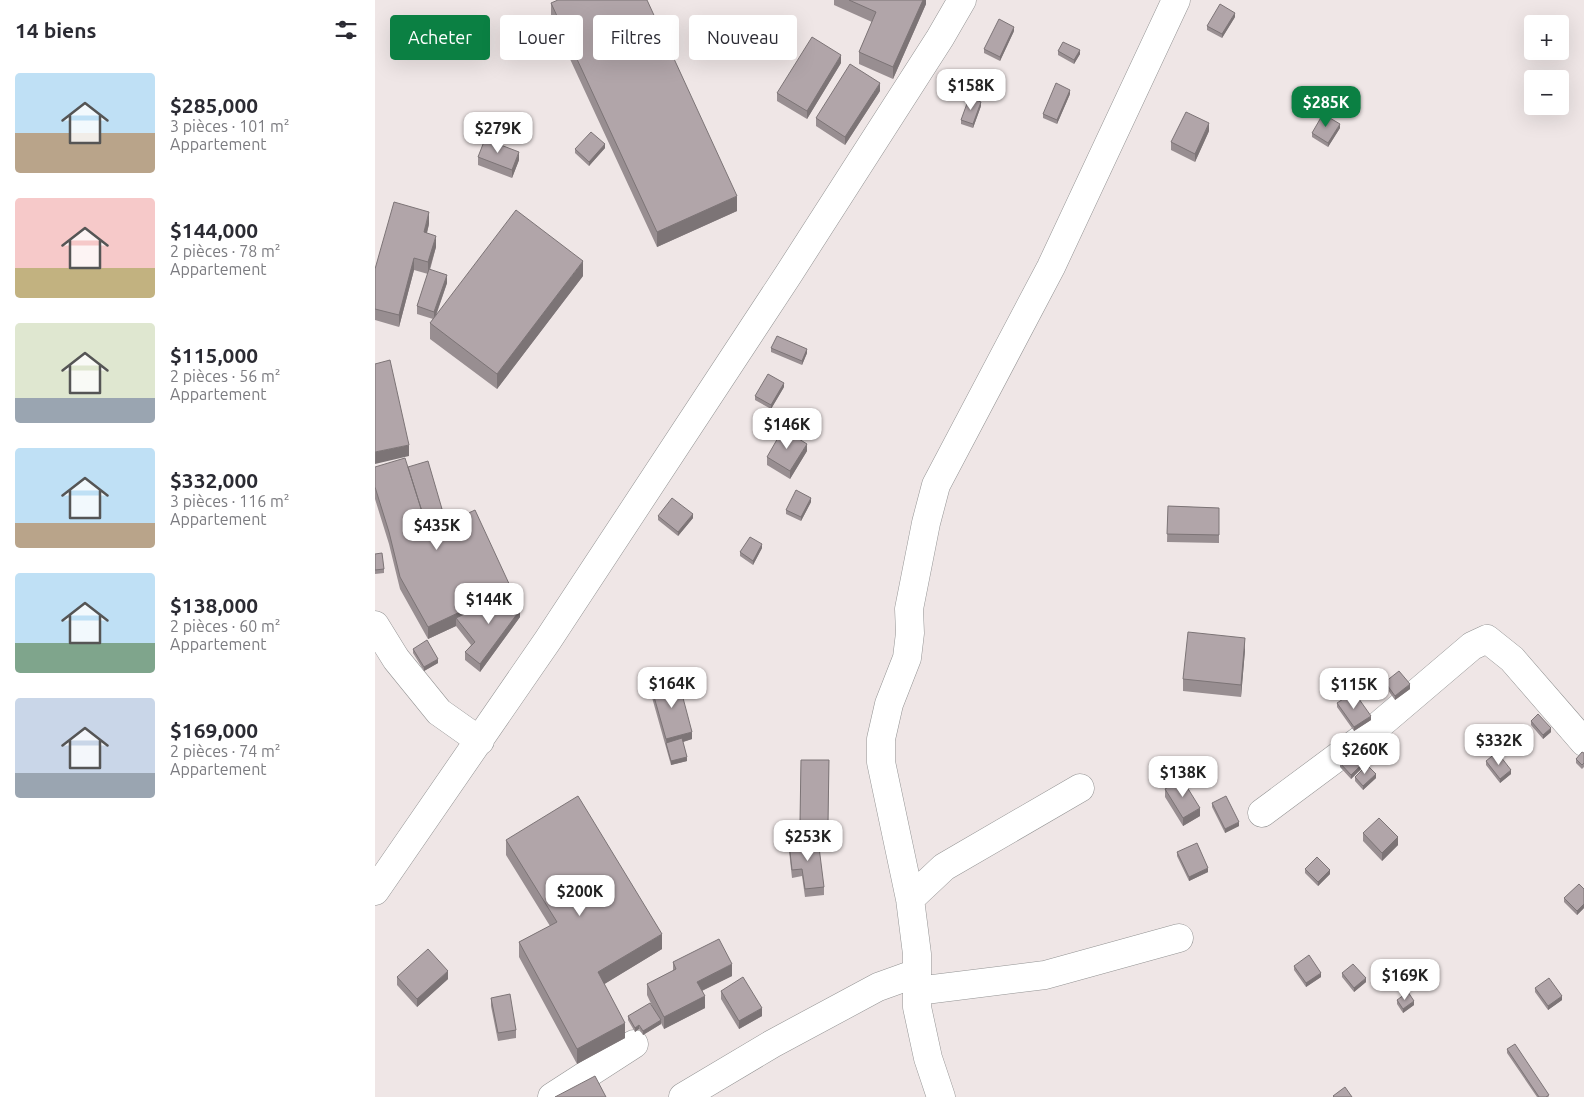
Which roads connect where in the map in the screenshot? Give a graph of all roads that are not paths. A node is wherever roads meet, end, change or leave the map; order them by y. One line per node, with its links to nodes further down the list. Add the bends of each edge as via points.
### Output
1 (962, 0): 4 (street, via 788,275)
2 (1175, 0): 9 (street, via 1051,267 936,486 909,609 907,658 889,704 881,739 881,762)
3 (375, 625): 4 (street, via 396,659 439,712)
4 (480, 741): 8 (street)
5 (1584, 742): 7 (street, via 1512,659 1487,639 1472,646 1371,732)
6 (1080, 788): 9 (street, via 944,867)
7 (1262, 813)
8 (375, 891)
9 (910, 899): 11 (street)
10 (1179, 938): 11 (street, via 1045,974)
11 (917, 982): 14 (street, via 877,987); 15 (street, via 917,1007 928,1058)
12 (634, 1044): 13 (street)
13 (552, 1097)
14 (683, 1097)
15 (941, 1097)

